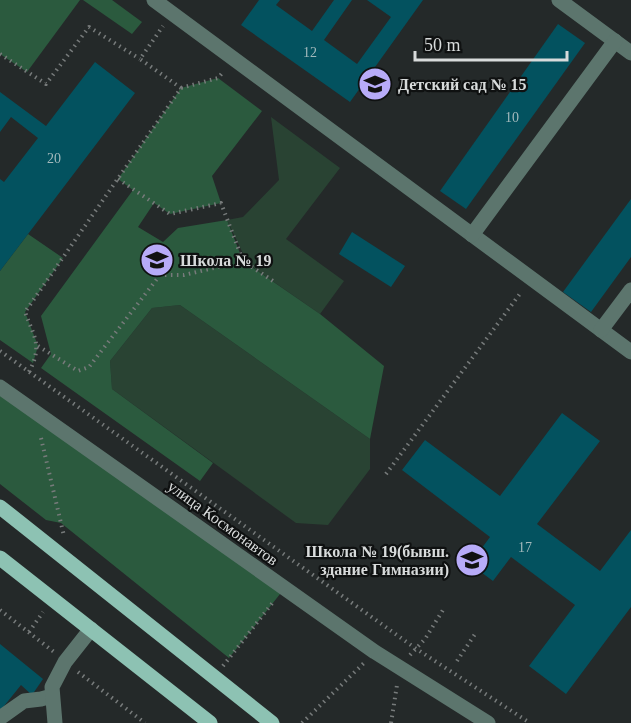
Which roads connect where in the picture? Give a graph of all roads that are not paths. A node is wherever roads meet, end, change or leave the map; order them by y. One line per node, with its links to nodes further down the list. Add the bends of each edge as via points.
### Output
1 (154, 0): 5 (street)
2 (559, 0): 3 (street)
3 (615, 41): 4 (street); 5 (street)
4 (631, 53)
5 (472, 235): 7 (street)
6 (631, 290): 7 (street)
7 (601, 330): 8 (street)
8 (631, 352)
9 (0, 387): 18 (street, улица Космонавтов, via 375,652)
10 (0, 507): 17 (main road)
11 (0, 558): 12 (main road)
12 (91, 629): 13 (street, via 65,662 52,687); 16 (main road)
13 (52, 696): 14 (street, via 24,701); 15 (street)
14 (0, 718)
15 (54, 723)
16 (210, 723)
17 (272, 723)
18 (488, 723)

